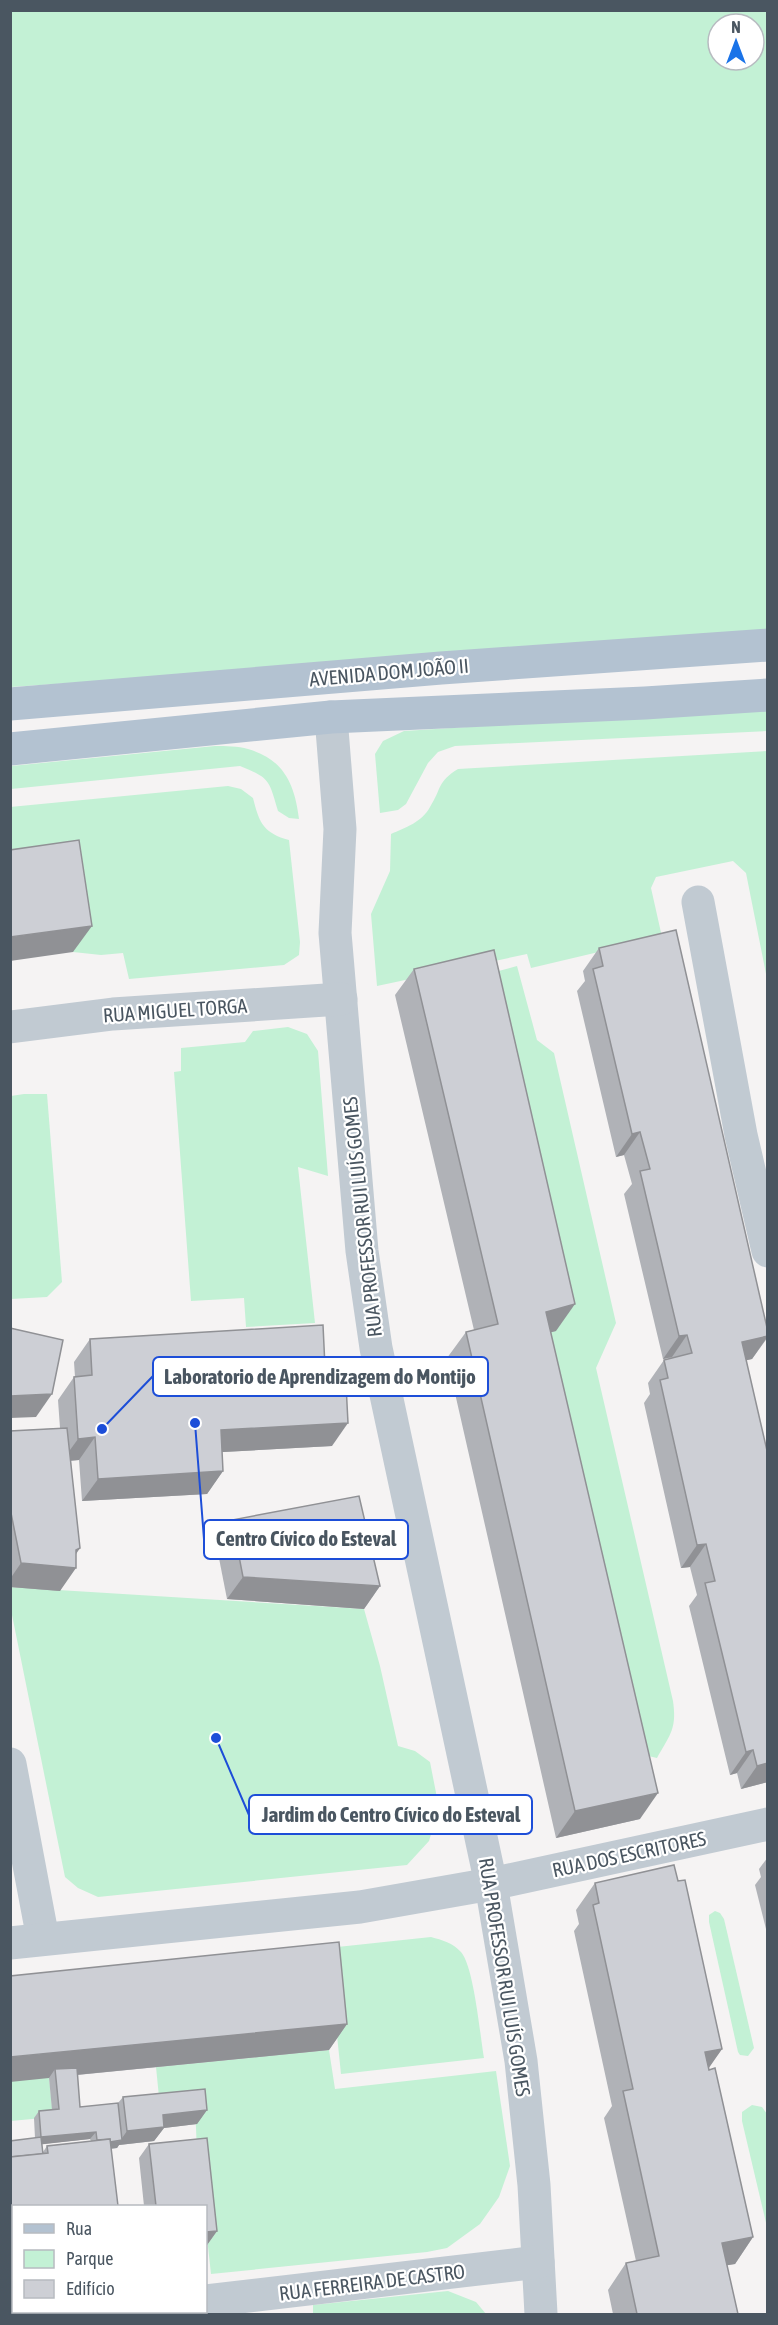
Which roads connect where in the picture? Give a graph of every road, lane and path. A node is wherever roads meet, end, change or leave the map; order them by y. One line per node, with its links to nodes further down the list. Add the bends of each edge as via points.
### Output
1 (768, 645): 3 (main road, AVENIDA DOM JOÃO II)
2 (768, 696): 4 (main road, AVENIDA DOM JOÃO II)
3 (10, 704)
4 (331, 717): 5 (main road, AVENIDA DOM JOÃO II); 7 (street, RUA PROFESSOR RUI LUÍS GOMES, via 340,829 335,933)
5 (10, 748)
6 (698, 902): 9 (street)
7 (340, 999): 8 (street, RUA MIGUEL TORGA, via 113,1014); 13 (street, RUA PROFESSOR RUI LUÍS GOMES, via 362,1251 376,1348)
8 (10, 1027)
9 (754, 1134): 10 (street)
10 (768, 1251)
11 (10, 1764): 14 (street)
12 (768, 1824): 13 (street, RUA DOS ESCRITORES)
13 (491, 1884): 14 (street, RUA DOS ESCRITORES, via 360,1907); 16 (street, RUA PROFESSOR RUI LUÍS GOMES, via 521,2061)
14 (43, 1940): 15 (street, RUA DOS ESCRITORES)
15 (10, 1943)
16 (538, 2262): 17 (street, RUA FERREIRA DE CASTRO); 18 (street, RUA PROFESSOR RUI LUÍS GOMES)
17 (207, 2301)
18 (541, 2314)

